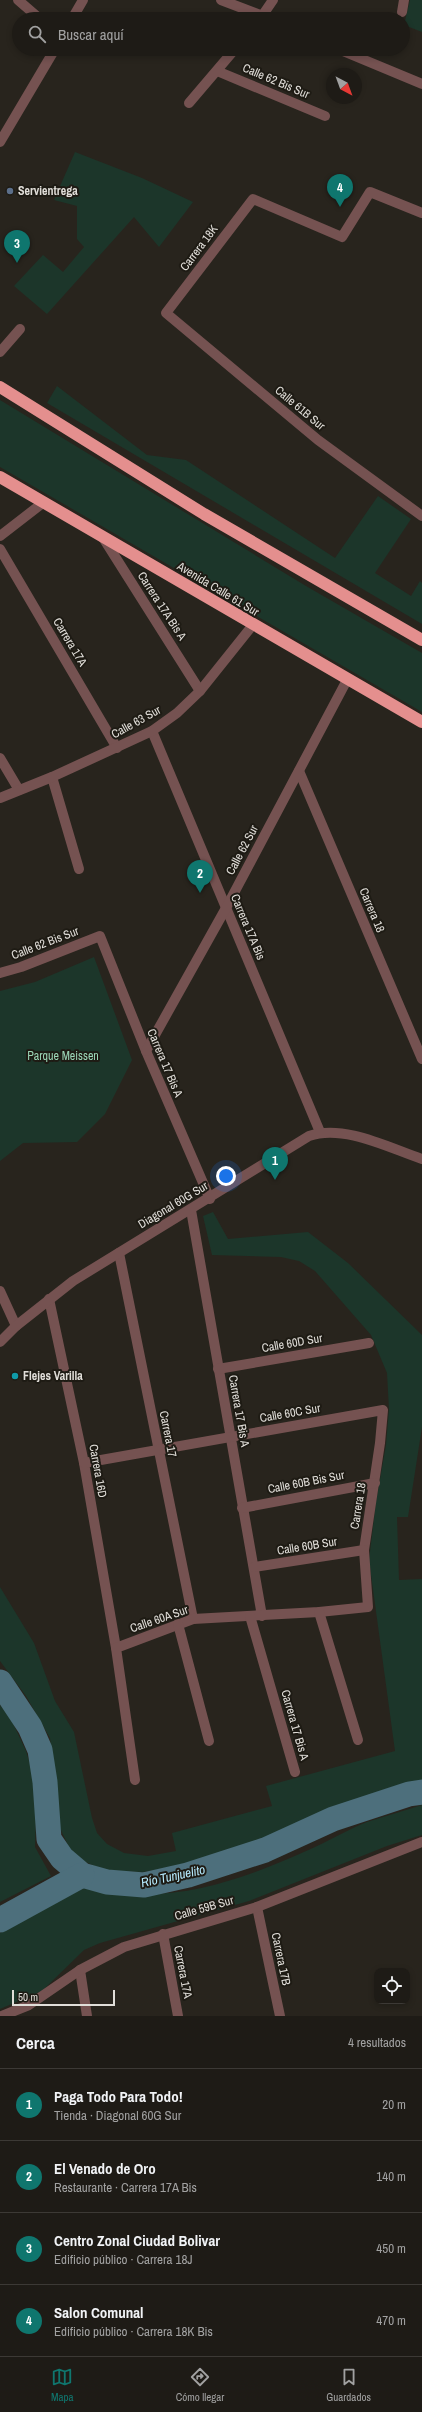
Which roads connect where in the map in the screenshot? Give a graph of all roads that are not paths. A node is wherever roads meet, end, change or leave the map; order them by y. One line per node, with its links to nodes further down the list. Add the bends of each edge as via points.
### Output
1 (18, 0): 6 (street)
2 (83, 0): 7 (street)
3 (222, 0): 8 (street)
4 (273, 0): 9 (street)
5 (404, 0): 10 (street)
6 (32, 12)
7 (76, 12)
8 (251, 12)
9 (268, 12)
10 (402, 12)
11 (51, 56): 18 (street)
12 (229, 56): 14 (street)
13 (355, 56): 15 (street)
14 (216, 71): 16 (street); 17 (street, Calle 62 Bis Sur)
15 (422, 84)
16 (189, 102)
17 (325, 116)
18 (0, 142)
19 (422, 214): 20 (street, Carrera 18K, via 370,192 342,237 253,199)
20 (166, 314): 28 (street, Calle 61B Sur, via 318,440)
21 (20, 329): 22 (street)
22 (0, 352)
23 (0, 381): 25 (street)
24 (0, 387): 25 (highway)
25 (12, 394): 33 (highway, via 204,514)
26 (0, 477): 27 (highway, Avenida Calle 61 Sur)
27 (44, 502): 29 (street); 30 (highway, Avenida Calle 61 Sur)
28 (422, 516)
29 (0, 536)
30 (102, 536): 32 (highway, Avenida Calle 61 Sur); 35 (street, Carrera 17A Bis A)
31 (0, 549): 38 (street, Carrera 17A)
32 (252, 626): 34 (highway, Avenida Calle 61 Sur); 35 (street, Calle 63 Sur)
33 (422, 640)
34 (347, 680): 36 (highway, Avenida Calle 61 Sur); 40 (street, Calle 62 Sur)
35 (200, 691): 37 (street, Calle 63 Sur, via 177,714)
36 (422, 722)
37 (152, 731): 38 (street, Calle 63 Sur); 45 (street, Carrera 17A Bis)
38 (117, 748): 41 (street, Calle 63 Sur)
39 (0, 758): 42 (street)
40 (299, 771): 45 (street, Calle 62 Sur); 49 (street, Carrera 18)
41 (52, 777): 42 (street, Calle 63 Sur); 44 (street)
42 (19, 790): 43 (street, Calle 63 Sur)
43 (0, 798)
44 (79, 869)
45 (226, 908): 48 (street, Calle 62 Sur); 50 (street, Carrera 17A Bis)
46 (100, 936): 47 (street, Calle 62 Bis Sur); 48 (street, Carrera 17 Bis A)
47 (0, 973)
48 (146, 1051): 52 (street, Carrera 17 Bis A)
49 (422, 1060)
50 (320, 1132): 51 (street, Diagonal 60G Sur, via 354,1136); 52 (street, Diagonal 60G Sur, via 299,1140)
51 (422, 1159)
52 (210, 1199): 53 (street, Diagonal 60G Sur)
53 (190, 1210): 54 (street, Diagonal 60G Sur); 60 (street, Carrera 17 Bis A)
54 (119, 1253): 56 (street, Diagonal 60G Sur); 63 (street, Carrera 17)
55 (0, 1291): 57 (street)
56 (49, 1299): 57 (street, Diagonal 60G Sur); 64 (street, Carrera 16D)
57 (16, 1326): 58 (street, Diagonal 60G Sur)
58 (0, 1342)
59 (369, 1343): 60 (street, Calle 60D Sur)
60 (218, 1369): 62 (street, Carrera 17 Bis A)
61 (383, 1410): 62 (street, Calle 60C Sur); 65 (street, Carrera 18)
62 (230, 1438): 63 (street, Calle 60C Sur); 66 (street, Carrera 17 Bis A)
63 (158, 1450): 64 (street, Calle 60C Sur); 73 (street, Carrera 17)
64 (84, 1463): 75 (street, Carrera 16D)
65 (375, 1483): 66 (street, Calle 60B Bis Sur); 67 (street, Carrera 18)
66 (242, 1508): 68 (street, Carrera 17 Bis A)
67 (364, 1550): 68 (street, Calle 60B Sur); 69 (street, Carrera 18)
68 (254, 1567): 72 (street, Carrera 17 Bis A)
69 (368, 1607): 70 (street, Calle 60A Sur)
70 (319, 1612): 72 (street, Calle 60A Sur); 76 (street)
71 (250, 1616): 72 (street, Calle 60A Sur); 73 (street, Calle 60A Sur); 78 (street, Carrera 17 Bis A)
72 (262, 1616)
73 (193, 1619): 74 (street, Calle 60A Sur)
74 (178, 1624): 75 (street, Calle 60A Sur); 77 (street)
75 (116, 1648): 79 (street)
76 (358, 1740)
77 (209, 1741)
78 (295, 1772)
79 (135, 1780)
80 (422, 1842): 81 (street, Calle 59B Sur)
81 (257, 1907): 82 (street, Calle 59B Sur); 87 (street, Carrera 17B)
82 (163, 1934): 83 (street, Calle 59B Sur, via 124,1947); 86 (street, Carrera 17A)
83 (80, 1970): 84 (street, Calle 59B Sur, via 30,2005); 85 (street)
84 (2, 2016)
85 (87, 2016)
86 (178, 2016)
87 (280, 2016)

